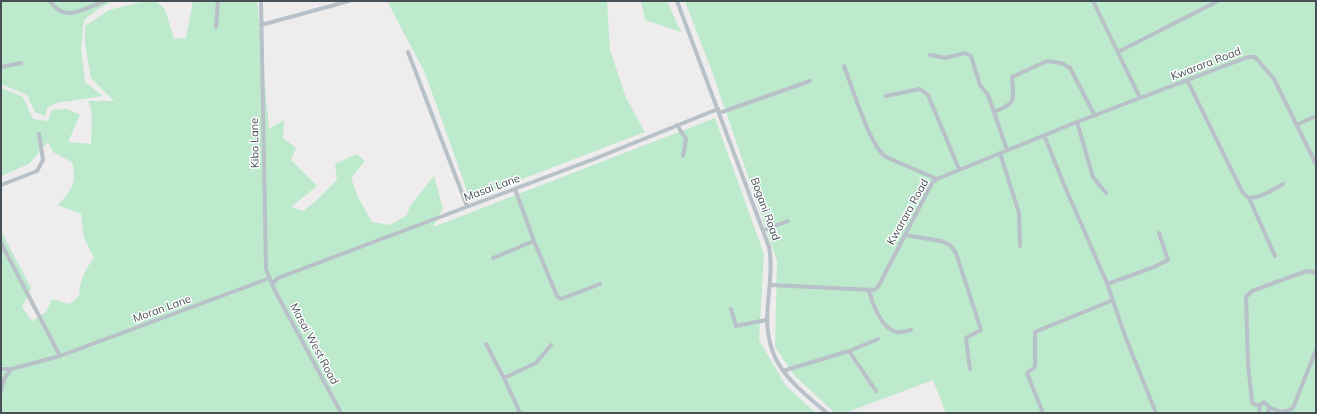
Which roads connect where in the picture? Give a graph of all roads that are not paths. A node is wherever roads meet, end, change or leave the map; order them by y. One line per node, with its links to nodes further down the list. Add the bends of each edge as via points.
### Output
1 (50, 1): 2 (street, via 64,14)
2 (105, 1)
3 (218, 1): 10 (street)
4 (261, 1): 9 (street, Kibo Lane)
5 (348, 1): 9 (street)
6 (676, 1): 21 (street, Bogani Road)
7 (1093, 1): 12 (street)
8 (1218, 1): 12 (street)
9 (261, 25): 52 (street, Kibo Lane, via 265,242 266,269)
10 (216, 27)
11 (408, 52): 41 (street)
12 (1118, 52): 20 (street)
13 (930, 55): 22 (street, via 946,58 965,54 971,56 980,86 991,100)
14 (21, 64): 16 (street)
15 (844, 66): 35 (street, via 866,124 880,152)
16 (1, 67)
17 (1187, 80): 20 (street, Kwarara Road); 27 (street, Kwarara Road, via 1248,57 1255,57 1274,79); 40 (street, via 1243,193)
18 (810, 81): 21 (street, Masai Lane)
19 (886, 96): 34 (street, via 920,89 928,95)
20 (1140, 98): 23 (street, Kwarara Road)
21 (719, 111): 26 (street, Masai Lane); 43 (street, Bogani Road)
22 (994, 112): 23 (street, via 1010,105 1014,98 1012,77 1047,61 1054,61 1070,68); 30 (street)
23 (1095, 116): 25 (street, Kwarara Road)
24 (1316, 116): 27 (street)
25 (1077, 122): 29 (street, Kwarara Road); 39 (street, via 1093,177)
26 (677, 125): 32 (street, via 686,139); 38 (street, Masai Lane)
27 (1296, 125): 33 (street)
28 (39, 134): 37 (street, via 43,160 38,171)
29 (1044, 135): 30 (street, Kwarara Road); 54 (street)
30 (1007, 150): 31 (street, Kwarara Road)
31 (1000, 153): 34 (street, Kwarara Road); 48 (street, via 1018,213)
32 (683, 156)
33 (1316, 164)
34 (959, 169): 35 (street, Kwarara Road)
35 (936, 179): 45 (street, Kwarara Road)
36 (1282, 184): 40 (street, via 1262,195)
37 (1, 185)
38 (515, 189): 41 (street, Masai Lane); 46 (street)
39 (1106, 193)
40 (1249, 198): 49 (street)
41 (467, 206): 53 (street, Masai Lane, via 278,278)
42 (788, 221): 43 (street)
43 (764, 230): 56 (street, Bogani Road, via 771,254)
44 (1159, 233): 54 (street, via 1168,260)
45 (905, 235): 57 (street, Kwarara Road, via 878,287); 70 (street, via 941,241 950,245 956,253 981,330 966,338)
46 (534, 241): 50 (street); 55 (street, via 559,298)
47 (1, 243): 67 (street)
48 (1020, 246)
49 (1275, 256)
50 (493, 258)
51 (1316, 273): 75 (street, via 1304,272 1252,291 1246,297 1252,402 1254,405)
52 (270, 278): 53 (street, Kibo Lane); 67 (street, Moran Lane)
53 (273, 283): 77 (street, Masai West Road)
54 (1107, 283): 58 (street)
55 (600, 284)
56 (770, 285): 57 (street); 60 (street, Bogani Road)
57 (869, 291): 61 (street, via 876,311 887,326 896,332)
58 (1113, 300): 80 (street, via 1035,332 1035,367 1027,373); 81 (street)
59 (731, 309): 60 (street, via 736,326)
60 (766, 320): 71 (street, Bogani Road, via 769,344 776,362)
61 (911, 330)
62 (878, 339): 66 (street)
63 (486, 344): 72 (street)
64 (551, 345): 72 (street, via 536,363)
65 (1316, 350): 76 (street, via 1293,408 1278,412)
66 (849, 351): 71 (street); 74 (street)
67 (60, 356): 69 (street, Moran Lane)
68 (1, 369): 69 (street, Moran Lane)
69 (12, 369): 73 (street, via 4,379)
70 (970, 369)
71 (783, 371): 79 (street, Bogani Road, via 803,393)
72 (504, 378): 78 (street)
73 (1, 391)
74 (876, 391)
75 (1260, 405): 76 (street, via 1266,402); 82 (street)
76 (1268, 407): 83 (street)
77 (341, 413)
78 (520, 413)
79 (827, 413)
80 (1043, 413)
81 (1156, 413)
82 (1259, 413)
83 (1268, 413)

